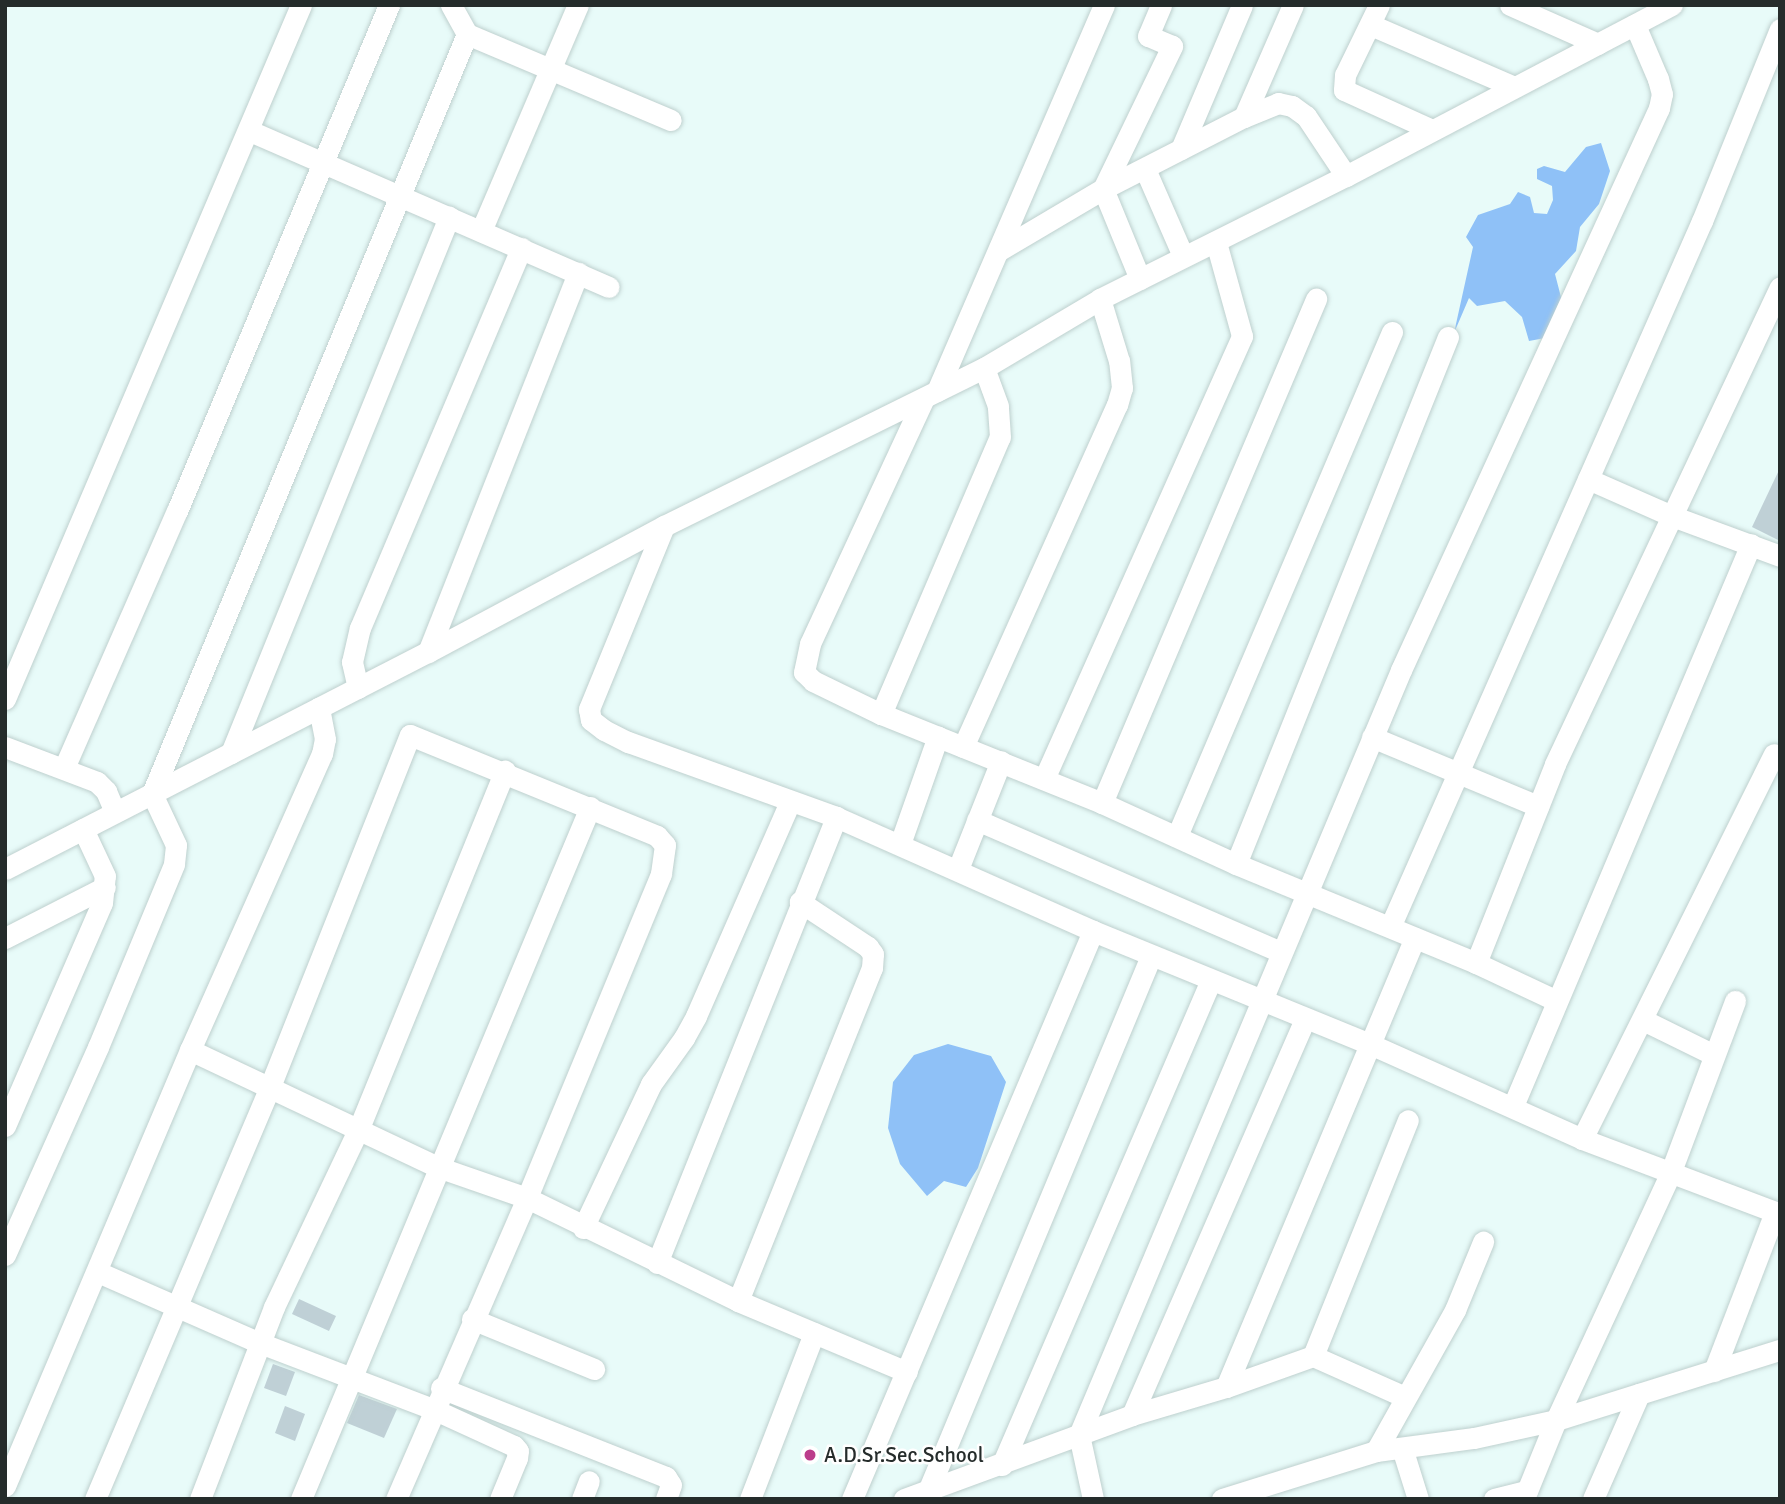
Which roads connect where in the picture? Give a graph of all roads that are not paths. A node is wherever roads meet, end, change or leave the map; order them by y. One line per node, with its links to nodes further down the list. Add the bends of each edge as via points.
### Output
1 (301, 5): 21 (street)
2 (389, 5): 23 (street)
3 (451, 5): 14 (street)
4 (578, 5): 16 (street)
5 (1104, 5): 32 (street)
6 (1161, 5): 26 (street, via 1148,36 1172,46)
7 (1242, 5): 22 (street)
8 (1293, 5): 18 (street)
9 (1510, 5): 15 (street)
10 (1672, 5): 12 (street)
11 (1375, 15): 17 (street); 20 (street, via 1345,75 1344,90)
12 (1635, 25): 15 (street); 55 (street, via 1658,79 1659,108)
13 (1780, 29): 44 (street, via 1702,221)
14 (467, 34): 16 (street); 27 (street)
15 (1598, 44): 17 (street)
16 (549, 71): 19 (street); 29 (street)
17 (1514, 88): 20 (street)
18 (1244, 117): 22 (street); 25 (street, via 1278,103 1292,106 1306,116)
19 (671, 120)
20 (1432, 130): 25 (street)
21 (250, 131): 23 (street); 51 (street)
22 (1181, 149): 24 (street)
23 (323, 162): 27 (street); 61 (street)
24 (1145, 169): 26 (street); 33 (street)
25 (1346, 176): 30 (street)
26 (1103, 189): 32 (street); 35 (street)
27 (399, 195): 28 (street); 65 (street)
28 (449, 217): 29 (street); 58 (street)
29 (481, 231): 31 (street)
30 (1216, 242): 33 (street); 64 (street, via 1242,336)
31 (521, 248): 34 (street); 50 (street, via 360,628 352,662)
32 (998, 251): 43 (street)
33 (1183, 256): 35 (street)
34 (578, 273): 36 (street); 49 (street)
35 (1140, 279): 38 (street)
36 (609, 287)
37 (1780, 287): 45 (street)
38 (1100, 299): 42 (street); 57 (street, via 1119,361 1122,388)
39 (1317, 299): 67 (street)
40 (1392, 332): 74 (street)
41 (1448, 337): 76 (street)
42 (984, 368): 43 (street); 53 (street, via 998,406 1000,437)
43 (930, 395): 46 (street); 53 (street, via 804,658 804,672 813,681)
44 (1588, 479): 45 (street); 63 (street)
45 (1672, 516): 47 (street); 68 (street)
46 (664, 526): 49 (street); 66 (street, via 589,709 591,720 628,742)
47 (1751, 544): 48 (street); 91 (street)
48 (1780, 556)
49 (428, 652): 50 (street)
50 (358, 688): 52 (street)
51 (5, 699)
52 (319, 708): 58 (street); 96 (street, via 325,739 322,754)
53 (881, 714): 54 (street)
54 (938, 736): 57 (street); 75 (street)
55 (1372, 737): 63 (street); 80 (street)
56 (5, 747): 61 (street)
57 (963, 747): 60 (street)
58 (231, 753): 65 (street)
59 (1774, 754): 94 (street)
60 (1000, 761): 64 (street); 72 (street)
61 (64, 768): 70 (street, via 102,786)
62 (505, 772): 69 (street); 98 (street, via 410,735); 102 (street)
63 (1458, 772): 68 (street); 82 (street)
64 (1044, 779): 67 (street)
65 (152, 794): 70 (street); 110 (street, via 176,845 174,864)
66 (790, 802): 71 (street); 108 (street, via 696,1016 651,1084)
67 (1102, 803): 74 (street)
68 (1538, 806): 88 (street)
69 (590, 807): 104 (street); 106 (street, via 657,836 665,845 664,858)
70 (115, 812): 73 (street)
71 (836, 817): 75 (street); 81 (street)
72 (977, 820): 78 (street); 86 (street)
73 (83, 829): 77 (street); 79 (street, via 106,876)
74 (1177, 835): 76 (street)
75 (900, 844): 78 (street)
76 (1236, 864): 80 (street)
77 (5, 869)
78 (958, 869): 83 (street)
79 (106, 887): 84 (street); 101 (street)
80 (1306, 891): 82 (street); 86 (street)
81 (800, 902): 111 (street); 113 (street, via 868,947 873,954 872,968)
82 (1390, 927): 85 (street)
83 (1093, 931): 87 (street); 122 (street)
84 (5, 938)
85 (1415, 938): 88 (street); 95 (street)
86 (1281, 952): 90 (street)
87 (1151, 956): 89 (street); 136 (street)
88 (1476, 963): 91 (street)
89 (1211, 980): 90 (street); 134 (street)
90 (1262, 1000): 93 (street); 131 (street)
91 (1557, 1001): 99 (street)
92 (1735, 1001): 97 (street)
93 (1305, 1019): 95 (street); 129 (street)
94 (1643, 1020): 97 (street); 103 (street)
95 (1370, 1044): 99 (street); 124 (street)
96 (190, 1051): 98 (street); 112 (street)
97 (1714, 1055): 105 (street)
98 (269, 1088): 102 (street); 114 (street)
99 (1513, 1106): 103 (street)
100 (1408, 1119): 119 (street)
101 (5, 1126)
102 (359, 1128): 104 (street); 117 (street)
103 (1582, 1139): 105 (street)
104 (438, 1167): 106 (street); 123 (street)
105 (1670, 1174): 107 (street); 130 (street)
106 (527, 1198): 108 (street); 115 (street)
107 (1777, 1213): 121 (street)
108 (583, 1228): 111 (street)
109 (1483, 1242): 127 (street, via 1455,1310)
110 (5, 1255)
111 (657, 1263): 113 (street)
112 (98, 1272): 114 (street); 135 (street)
113 (737, 1301): 116 (street)
114 (176, 1307): 117 (street); 139 (street)
115 (472, 1319): 120 (street); 125 (street)
116 (814, 1333): 122 (street); 145 (street)
117 (260, 1343): 123 (street); 140 (street)
118 (1780, 1350): 121 (street)
119 (1312, 1356): 124 (street); 127 (street)
120 (594, 1369)
121 (1714, 1371): 126 (street)
122 (908, 1372): 146 (street)
123 (352, 1377): 128 (street); 141 (street)
124 (1226, 1387): 129 (street)
125 (441, 1388): 128 (street); 144 (street, via 666,1478 671,1485)
126 (1639, 1394): 130 (street); 152 (street)
127 (1405, 1397): 133 (street)
128 (433, 1409): 142 (street); 143 (street, via 518,1451)
129 (1132, 1415): 131 (street)
130 (1556, 1420): 132 (street); 138 (street)
131 (1079, 1435): 134 (street); 148 (street)
132 (1402, 1448): 133 (street); 150 (street)
133 (1376, 1451): 137 (street)
134 (1002, 1465): 136 (street)
135 (5, 1486)
136 (928, 1491): 147 (street)
137 (1252, 1494): 149 (street)
138 (1525, 1495): 151 (street)
139 (94, 1499)
140 (200, 1499)
141 (301, 1499)
142 (396, 1499)
143 (500, 1499)
144 (666, 1499)
145 (750, 1499)
146 (852, 1499)
147 (905, 1499)
148 (1093, 1499)
149 (1222, 1499)
150 (1418, 1499)
151 (1494, 1499)
152 (1593, 1499)

